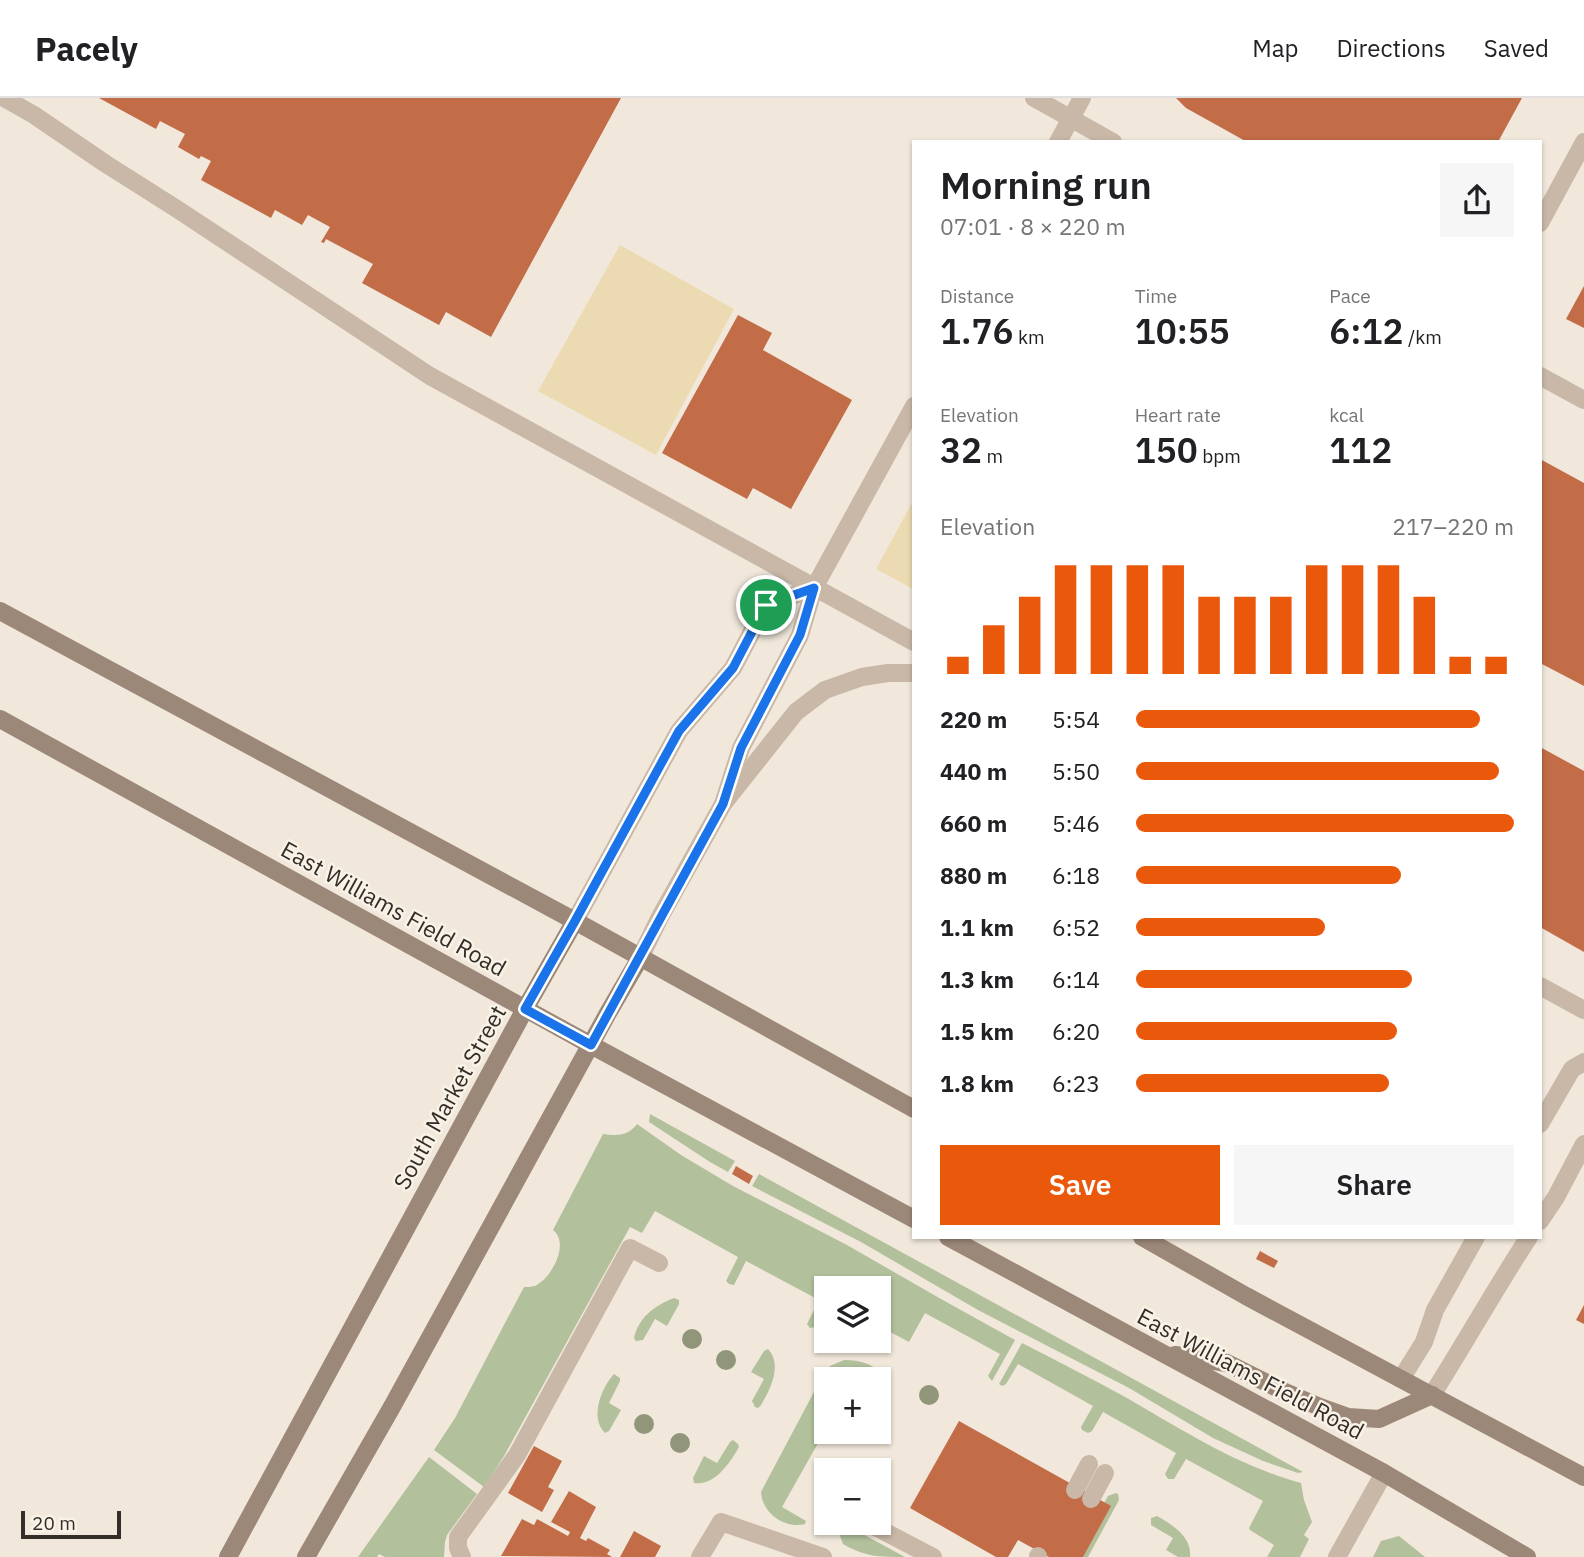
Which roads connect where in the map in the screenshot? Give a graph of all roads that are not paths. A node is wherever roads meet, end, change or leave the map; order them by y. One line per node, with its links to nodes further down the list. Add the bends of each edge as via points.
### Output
1 (1034, 98): 4 (lane)
2 (1082, 98): 4 (lane)
3 (13, 100): 12 (lane, via 430,376)
4 (1071, 118): 5 (lane); 6 (lane)
5 (1059, 140)
6 (1110, 140)
7 (1584, 142): 8 (lane)
8 (1542, 219)
9 (1542, 377): 10 (lane)
10 (1584, 400)
11 (912, 410): 12 (lane)
12 (814, 588): 14 (lane); 17 (lane, via 800,635 741,748); 18 (lane, South Market Street, via 766,605 733,668 679,731)
13 (0, 611): 18 (main road)
14 (912, 641)
15 (912, 673): 17 (lane, via 862,677 825,690 796,712)
16 (0, 719): 21 (main road, East Williams Field Road)
17 (723, 804): 19 (lane)
18 (575, 921): 19 (main road); 21 (main road, South Market Street)
19 (640, 958): 23 (main road); 25 (main road)
20 (1542, 987): 22 (lane)
21 (525, 1009): 23 (main road, East Williams Field Road); 45 (main road, South Market Street)
22 (1584, 1010)
23 (591, 1045): 28 (main road, East Williams Field Road); 46 (main road)
24 (1584, 1062): 26 (lane, via 1572,1069)
25 (912, 1109)
26 (1542, 1122)
27 (1584, 1144): 29 (lane)
28 (912, 1218)
29 (1542, 1218)
30 (952, 1239): 35 (main road, East Williams Field Road)
31 (1146, 1239): 36 (main road)
32 (1475, 1239): 36 (lane)
33 (1528, 1239): 37 (lane)
34 (659, 1264): 47 (lane, via 629,1248 517,1455 458,1537)
35 (1161, 1353): 37 (main road, via 1227,1363 1348,1417 1379,1419); 40 (main road, East Williams Field Road)
36 (1401, 1379): 37 (main road)
37 (1432, 1395): 41 (main road)
38 (1089, 1464): 42 (lane)
39 (1105, 1473): 43 (lane)
40 (1384, 1474): 51 (lane); 52 (main road, East Williams Field Road)
41 (1584, 1477)
42 (1075, 1490)
43 (1091, 1499)
44 (891, 1535): 50 (lane)
45 (228, 1557)
46 (306, 1557)
47 (462, 1557)
48 (700, 1557): 49 (lane, via 721,1522)
49 (823, 1557)
50 (933, 1557)
51 (1337, 1557)
52 (1527, 1557)

